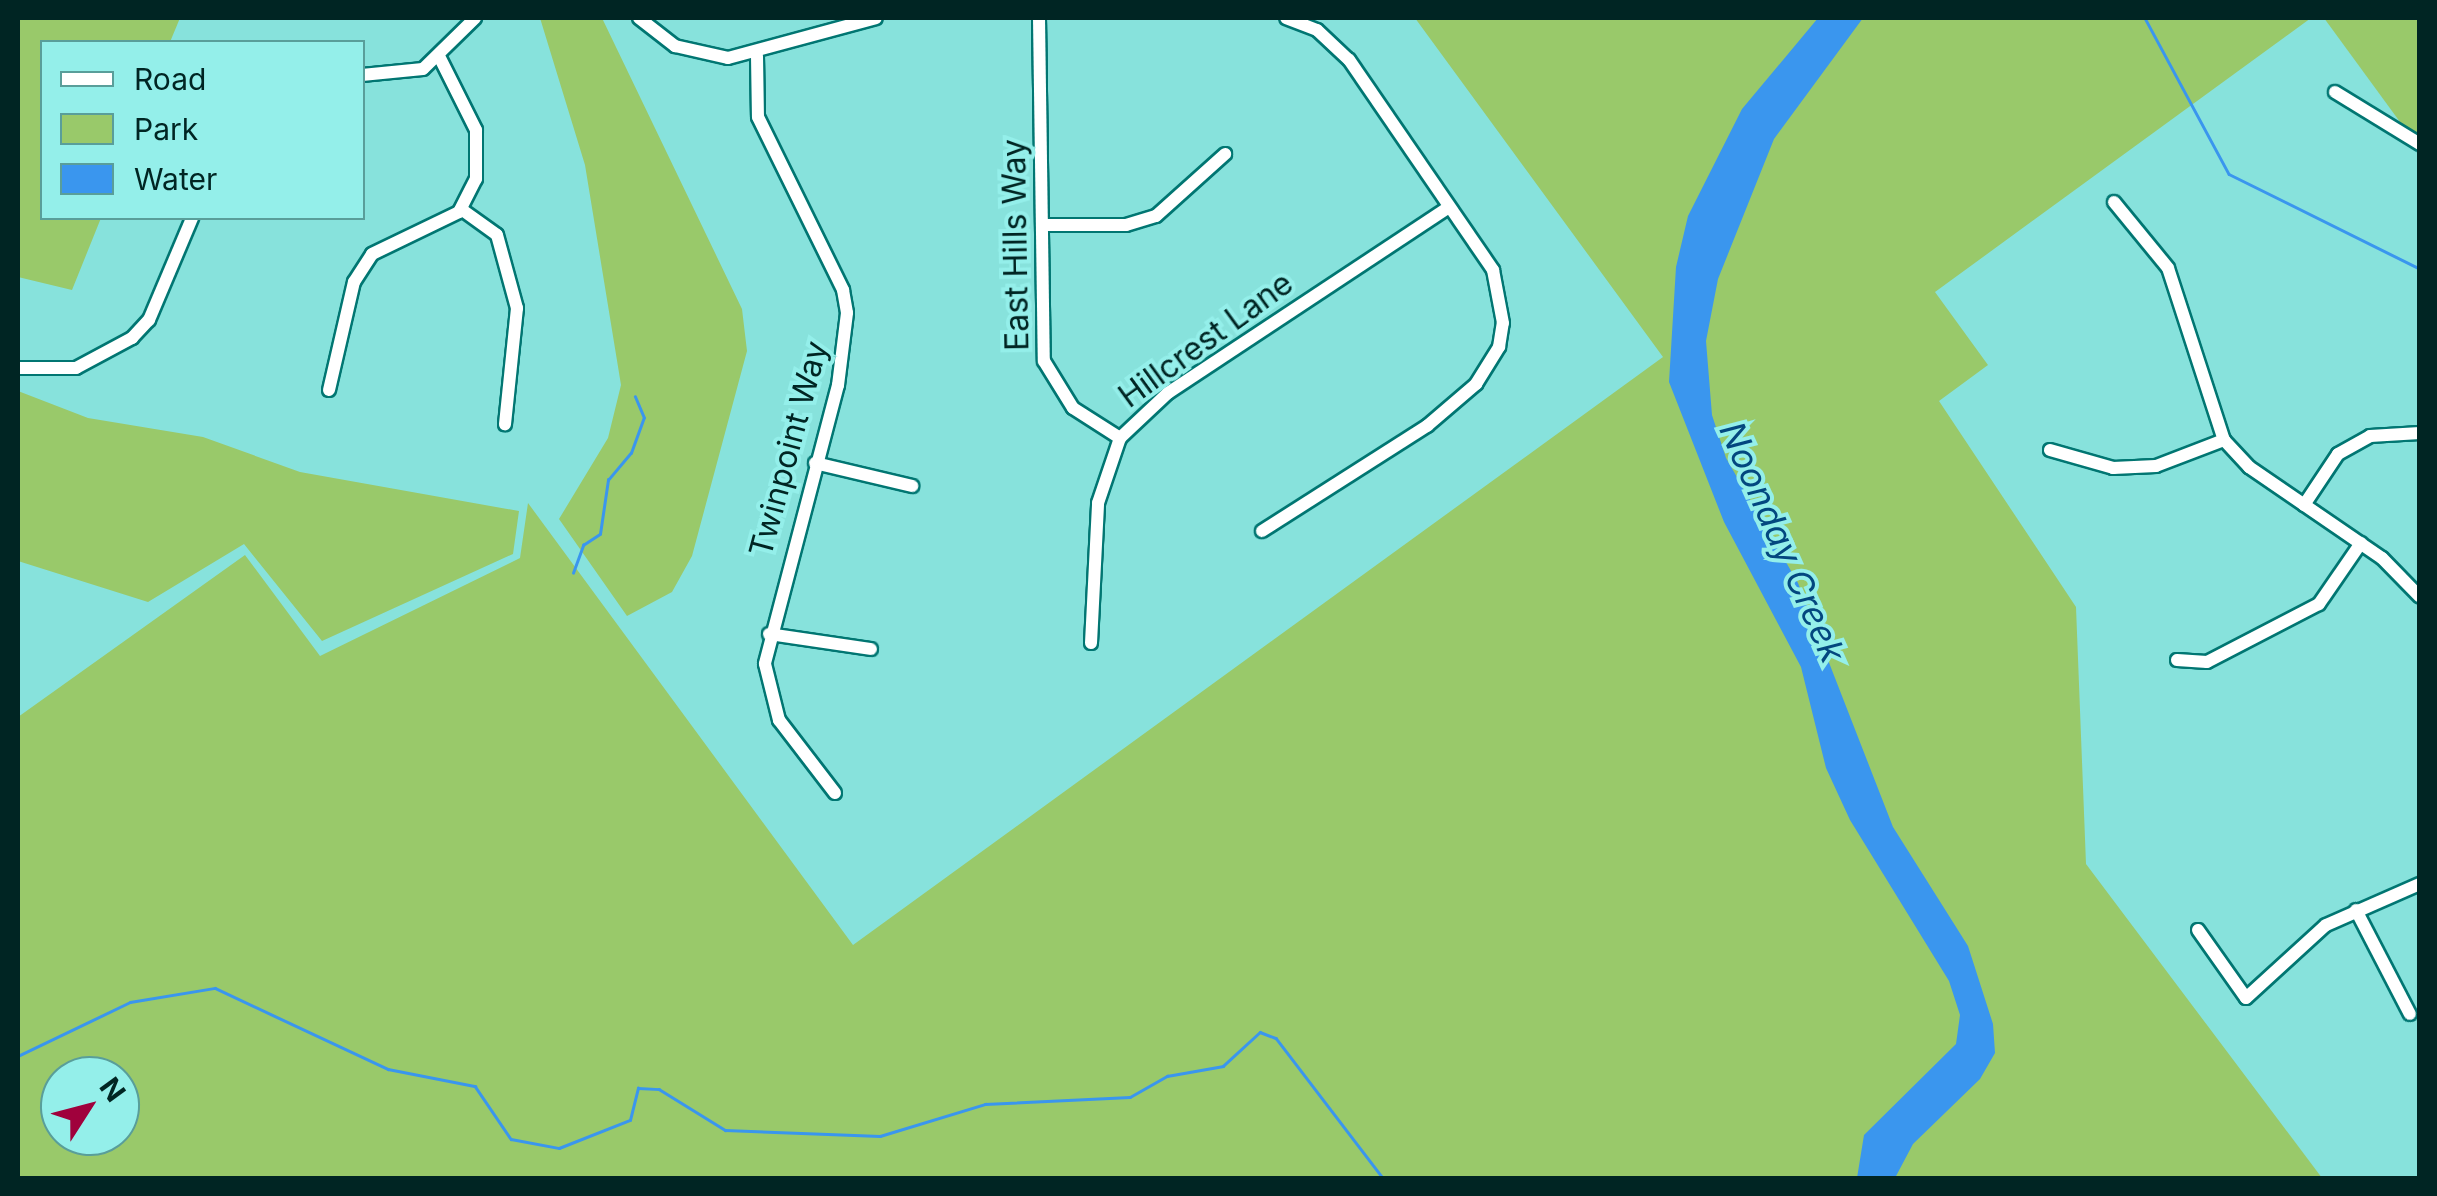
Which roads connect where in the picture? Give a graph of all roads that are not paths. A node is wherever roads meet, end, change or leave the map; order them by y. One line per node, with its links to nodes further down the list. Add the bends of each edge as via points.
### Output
1 (475, 18): 7 (street)
2 (639, 18): 6 (street, via 675,46)
3 (876, 18): 6 (street)
4 (1038, 18): 16 (street, East Hills Way)
5 (1286, 18): 13 (street, via 1317,30 1349,60)
6 (757, 56): 24 (street, Twinpoint Way, via 758,117 843,290 842,368)
7 (440, 58): 8 (street, via 406,76); 14 (street, via 480,149)
8 (365, 75)
9 (2336, 92): 10 (street)
10 (2420, 144)
11 (1225, 154): 16 (street, via 1156,216 1126,226)
12 (2114, 202): 22 (street, via 2168,268)
13 (1449, 207): 21 (street, Hillcrest Lane, via 1168,393); 27 (street, via 1500,289 1502,323 1490,366 1427,426)
14 (461, 209): 18 (street, via 372,254 354,282); 19 (street, via 497,235 518,308)
15 (191, 220): 17 (street, via 148,320 132,338 76,368)
16 (1042, 225): 21 (street, East Hills Way, via 1044,361 1073,408)
17 (18, 368)
18 (329, 390)
19 (505, 424)
20 (2420, 432): 26 (street, via 2370,436 2338,454)
21 (1120, 438): 31 (street, Hillcrest Lane, via 1098,503)
22 (2224, 440): 23 (street, via 2156,466 2113,468); 26 (street)
23 (2050, 450)
24 (815, 464): 25 (street); 30 (street, Twinpoint Way)
25 (912, 486)
26 (2304, 505): 28 (street)
27 (1262, 531)
28 (2360, 544): 29 (street); 33 (street, via 2320,604 2207,662)
29 (2420, 597)
30 (769, 634): 32 (street); 34 (street, Twinpoint Way, via 772,706)
31 (1090, 642)
32 (871, 649)
33 (2176, 660)
34 (835, 793)
35 (2420, 884): 36 (street)
36 (2356, 910): 37 (street, via 2326,925 2246,998); 38 (street)
37 (2198, 930)
38 (2410, 1014)

